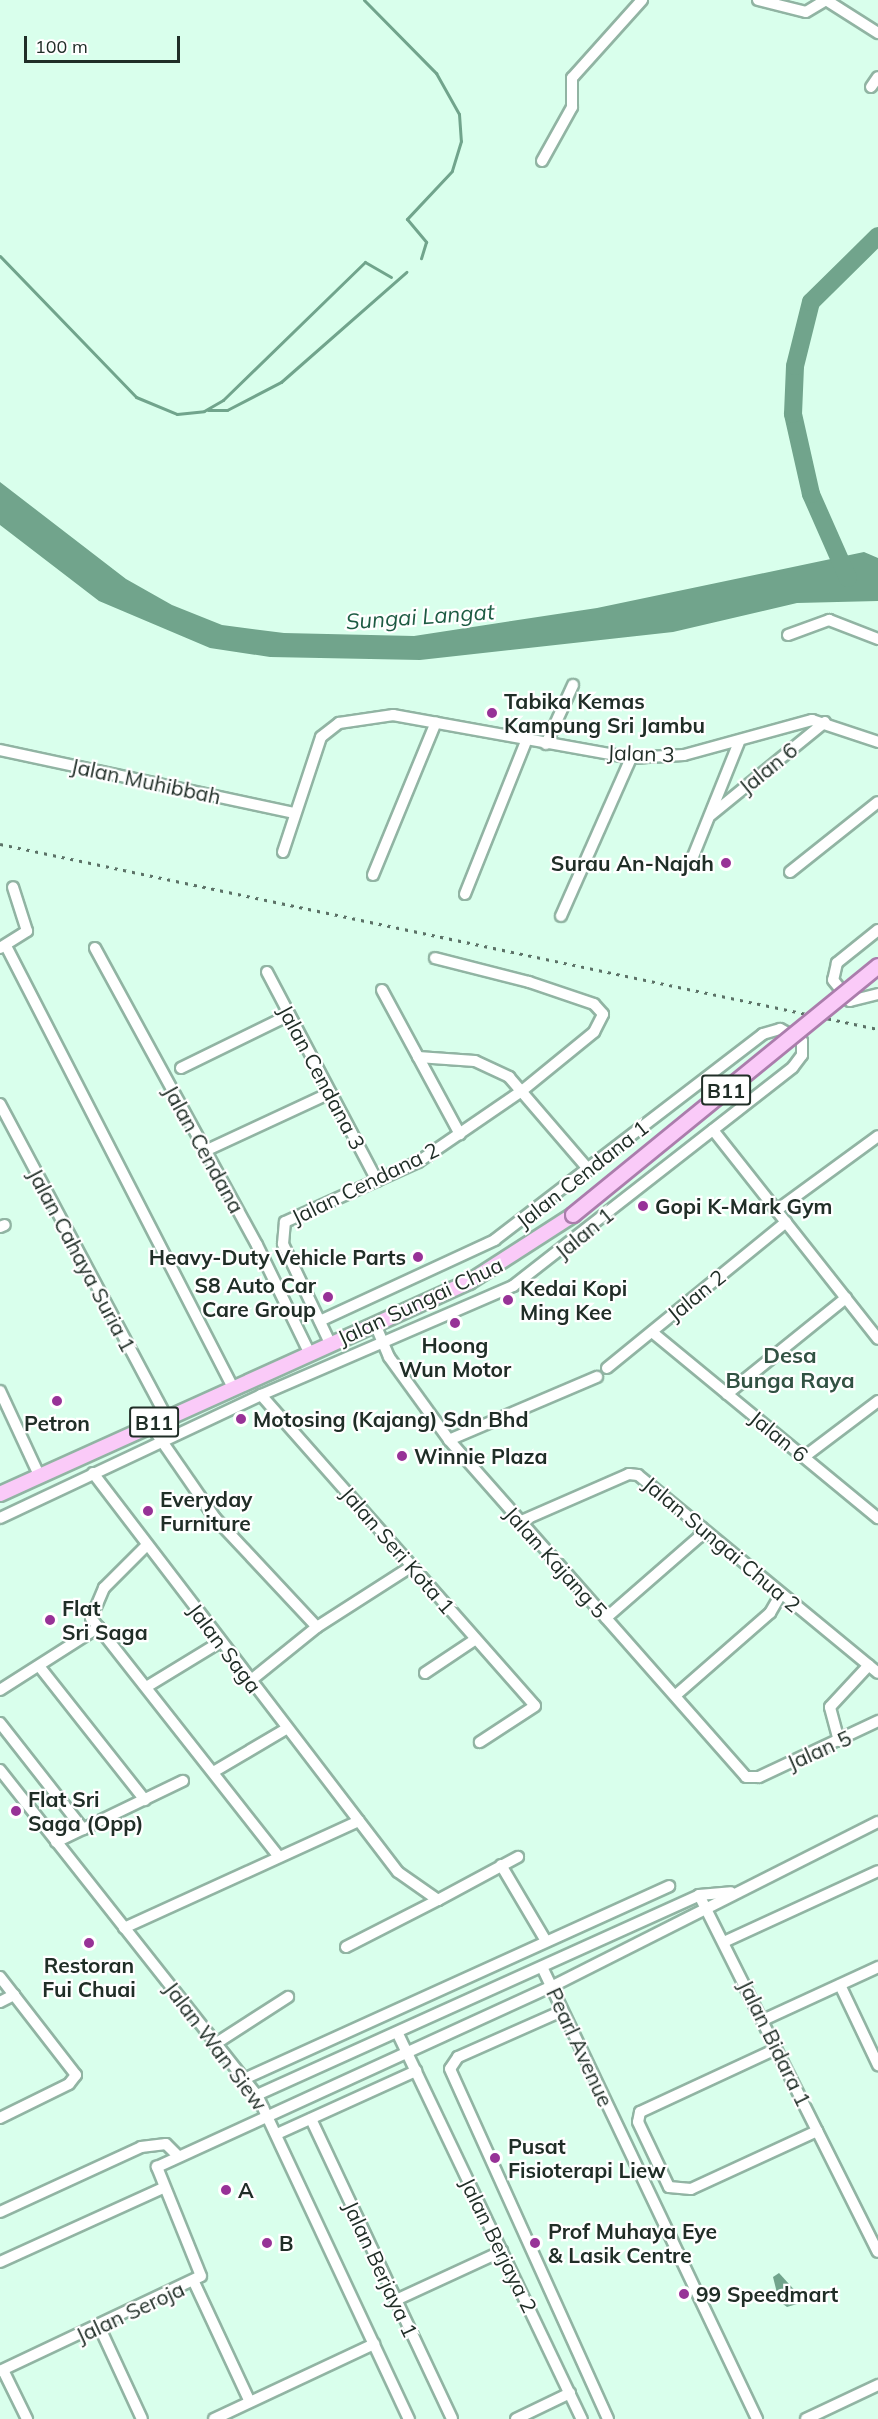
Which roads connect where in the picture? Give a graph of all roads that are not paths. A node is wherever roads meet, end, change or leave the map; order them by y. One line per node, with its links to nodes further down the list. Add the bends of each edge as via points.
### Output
1 (642, 0): 7 (street, via 575,73 572,107)
2 (758, 0): 3 (street, via 806,12)
3 (826, 0): 4 (street)
4 (878, 33)
5 (878, 77): 6 (street)
6 (871, 87)
7 (542, 161)
8 (788, 634): 9 (street, via 829,621)
9 (878, 639)
10 (573, 685): 16 (street)
11 (436, 722): 13 (street, Jalan 3); 20 (street, Jalan 3, via 393,715 327,728); 25 (street)
12 (825, 722): 14 (street, Jalan 3, via 801,721); 15 (street, Jalan 3); 21 (street, Jalan 6)
13 (528, 739): 16 (street, Jalan 3); 27 (street)
14 (739, 742): 18 (street, Jalan 3, via 684,755); 21 (street)
15 (878, 742)
16 (546, 744): 18 (street, Jalan 3)
17 (0, 750): 20 (street, Jalan Muhibbah)
18 (631, 758): 28 (street)
19 (878, 802): 24 (street)
20 (293, 813): 22 (street)
21 (711, 815): 23 (street)
22 (283, 852)
23 (690, 864)
24 (790, 872)
25 (373, 875)
26 (14, 887): 30 (street, via 27,931)
27 (465, 894)
28 (561, 916)
29 (878, 930): 36 (street, via 837,963 833,980 841,995 859,1002)
30 (3, 947): 65 (street)
31 (95, 948): 47 (street, Jalan Cendana)
32 (435, 958): 41 (street, Jalan Cendana 2, via 529,982 594,1004 603,1014 594,1032)
33 (878, 966): 52 (main road, Jalan Sungai Chua / B11, bridge, via 573,1215 494,1269)
34 (267, 972): 37 (street, Jalan Cendana 3)
35 (382, 990): 38 (street)
36 (878, 994)
37 (290, 1015): 40 (street); 42 (street, Jalan Cendana 3)
38 (418, 1057): 41 (street, via 475,1061 501,1072); 45 (street)
39 (793, 1067): 44 (street, Jalan 1); 48 (street, Jalan Cendana 1, via 802,1041 780,1029 763,1034)
40 (181, 1068)
41 (523, 1090): 45 (street, Jalan Cendana 2); 48 (street)
42 (330, 1093): 47 (street); 49 (street, Jalan Cendana 3)
43 (0, 1104): 70 (street, Jalan Cahaya Suria 1)
44 (713, 1130): 50 (street); 54 (street, Jalan 1, via 533,1274)
45 (460, 1134): 49 (street, Jalan Cendana 2)
46 (878, 1136): 50 (street)
47 (205, 1151): 62 (street, Jalan Cendana)
48 (589, 1170): 55 (street, Jalan Cendana 1, via 471,1255)
49 (377, 1181): 55 (street, Jalan Cendana 2, via 290,1217 282,1226 283,1244)
50 (777, 1210): 51 (street)
51 (786, 1222): 53 (street); 58 (street, Jalan 2)
52 (436, 1298): 54 (street); 56 (main road, Jalan Sungai Chua / B11)
53 (846, 1298): 57 (street); 67 (street)
54 (446, 1317): 61 (street, Jalan 1)
55 (320, 1321): 60 (street)
56 (375, 1324): 60 (main road, Jalan Sungai Chua / B11); 61 (street, Jalan Kajang 5)
57 (873, 1324): 59 (street)
58 (652, 1332): 63 (street, Jalan 2); 67 (street, Jalan 6)
59 (878, 1339)
60 (330, 1343): 62 (main road, Jalan Sungai Chua / B11)
61 (383, 1345): 68 (street, Jalan 1); 72 (street, Jalan Kajang 5)
62 (309, 1352): 65 (main road, Jalan Sungai Chua / B11)
63 (607, 1368)
64 (597, 1377): 72 (street)
65 (232, 1386): 70 (main road, Jalan Sungai Chua / B11)
66 (0, 1391): 76 (street)
67 (727, 1394): 74 (street, Jalan 6)
68 (261, 1395): 73 (street, Jalan 1); 83 (street, Jalan Seri Kota 1)
69 (878, 1401): 74 (street)
70 (166, 1416): 71 (main road, Jalan Sungai Chua / B11)
71 (150, 1424): 73 (street); 76 (main road, Jalan Sungai Chua / B11)
72 (449, 1440): 80 (street, Jalan Kajang 5)
73 (161, 1441): 75 (street, Jalan 1); 87 (street, via 253,1563)
74 (804, 1457): 79 (street, Jalan 6)
75 (93, 1473): 78 (street, Jalan 1); 82 (street, Jalan Saga)
76 (39, 1475): 77 (main road, Jalan Sungai Chua / B11)
77 (0, 1494)
78 (3, 1517)
79 (878, 1518)
80 (519, 1522): 81 (street, Jalan Sungai Chua 2, via 629,1474 638,1475); 85 (street, Jalan Kajang 5)
81 (702, 1527): 84 (street, Jalan Sungai Chua 2); 85 (street, via 699,1537)
82 (147, 1545): 86 (street, via 96,1599 91,1618); 89 (street, Jalan Saga)
83 (412, 1566): 87 (street); 88 (street, Jalan Seri Kota 1)
84 (781, 1594): 91 (street, Jalan Sungai Chua 2); 96 (street, via 770,1613)
85 (606, 1618): 96 (street, Jalan Kajang 5)
86 (99, 1628): 90 (street); 94 (street)
87 (317, 1628): 93 (street)
88 (476, 1639): 92 (street); 101 (street, Jalan Seri Kota 1, via 535,1706)
89 (220, 1642): 93 (street, Jalan Saga); 94 (street)
90 (39, 1666): 95 (street); 106 (street)
91 (874, 1669): 100 (street, via 830,1707)
92 (425, 1673)
93 (250, 1681): 99 (street, Jalan Saga)
94 (148, 1686): 103 (street)
95 (0, 1690)
96 (676, 1695): 104 (street, Jalan Kajang 5, via 746,1777)
97 (878, 1721): 100 (street, Jalan 5)
98 (0, 1723): 109 (street)
99 (285, 1729): 103 (street); 107 (street, Jalan Saga)
100 (839, 1741): 104 (street, Jalan 5)
101 (480, 1742)
102 (0, 1770): 110 (street, Jalan Wan Siew)
103 (215, 1771): 111 (street)
104 (759, 1778)
105 (183, 1781): 106 (street)
106 (145, 1800): 109 (street)
107 (359, 1821): 111 (street); 118 (street, Jalan Saga, via 399,1872)
108 (878, 1821): 116 (street)
109 (83, 1829): 110 (street)
110 (56, 1842): 120 (street, Jalan Wan Siew)
111 (279, 1857): 120 (street)
112 (518, 1857): 113 (street)
113 (501, 1865): 118 (street); 121 (street)
114 (878, 1871): 122 (street)
115 (669, 1886): 121 (street)
116 (731, 1892): 117 (street); 119 (street, Jalan Seroja)
117 (699, 1895): 119 (street, Jalan Bidara 1); 124 (street)
118 (438, 1900): 123 (street)
119 (708, 1909): 122 (street, Jalan Bidara 1); 128 (street, Jalan Seroja)
120 (124, 1928): 135 (street, Jalan Wan Siew)
121 (546, 1941): 141 (street)
122 (726, 1941): 133 (street, Jalan Bidara 1)
123 (346, 1947)
124 (542, 1967): 128 (street, Pearl Avenue); 134 (street)
125 (878, 1967): 127 (street)
126 (0, 1977): 129 (street)
127 (840, 1985): 133 (street); 137 (street)
128 (551, 1987): 132 (street, Pearl Avenue); 138 (street, Jalan Seroja)
129 (14, 1995): 131 (street); 144 (street, via 75,2073 69,2084)
130 (288, 1997): 135 (street)
131 (0, 2002)
132 (562, 2011): 170 (street, via 458,2057 450,2069); 171 (street, Pearl Avenue)
133 (763, 2020): 136 (street, Jalan Bidara 1)
134 (398, 2034): 138 (street, Jalan Berjaya 2); 142 (street)
135 (215, 2044): 141 (street, Jalan Wan Siew)
136 (776, 2049): 146 (street, Jalan Bidara 1); 146 (street, via 640,2112 638,2122 661,2171 669,2187 679,2192)
137 (875, 2052): 139 (street)
138 (407, 2053): 140 (street, Jalan Berjaya 2); 143 (street, Jalan Seroja)
139 (878, 2066)
140 (416, 2071): 145 (street); 152 (street, Jalan Berjaya 2)
141 (244, 2079): 142 (street, Jalan Wan Siew)
142 (257, 2095): 143 (street, Jalan Wan Siew)
143 (268, 2114): 147 (street, Jalan Wan Siew); 148 (street, Jalan Seroja)
144 (0, 2118)
145 (311, 2119): 147 (street); 156 (street, Jalan Berjaya 1)
146 (817, 2131): 151 (street, Jalan Bidara 1, via 847,2193)
147 (277, 2134): 158 (street, Jalan Wan Siew)
148 (178, 2156): 149 (street, Jalan Seroja, via 157,2167); 150 (street, via 166,2144 141,2147)
149 (163, 2188): 154 (street); 155 (street, Jalan Seroja, via 202,2267)
150 (0, 2212)
151 (873, 2232): 153 (street, Jalan Bidara 1)
152 (502, 2251): 156 (street); 161 (street, Jalan Berjaya 2)
153 (878, 2252)
154 (0, 2262)
155 (194, 2283): 157 (street, Jalan Seroja); 162 (street)
156 (396, 2300): 167 (street, Jalan Berjaya 1)
157 (99, 2326): 159 (street, Jalan Seroja); 164 (street)
158 (374, 2344): 162 (street); 166 (street, Jalan Wan Siew)
159 (2, 2370): 163 (street)
160 (878, 2385): 172 (street)
161 (570, 2393): 168 (street); 169 (street, Jalan Berjaya 2)
162 (250, 2402): 165 (street)
163 (27, 2419)
164 (142, 2419)
165 (214, 2419)
166 (409, 2419)
167 (452, 2419)
168 (516, 2419)
169 (582, 2419)
170 (608, 2419)
171 (757, 2419)
172 (806, 2419)

